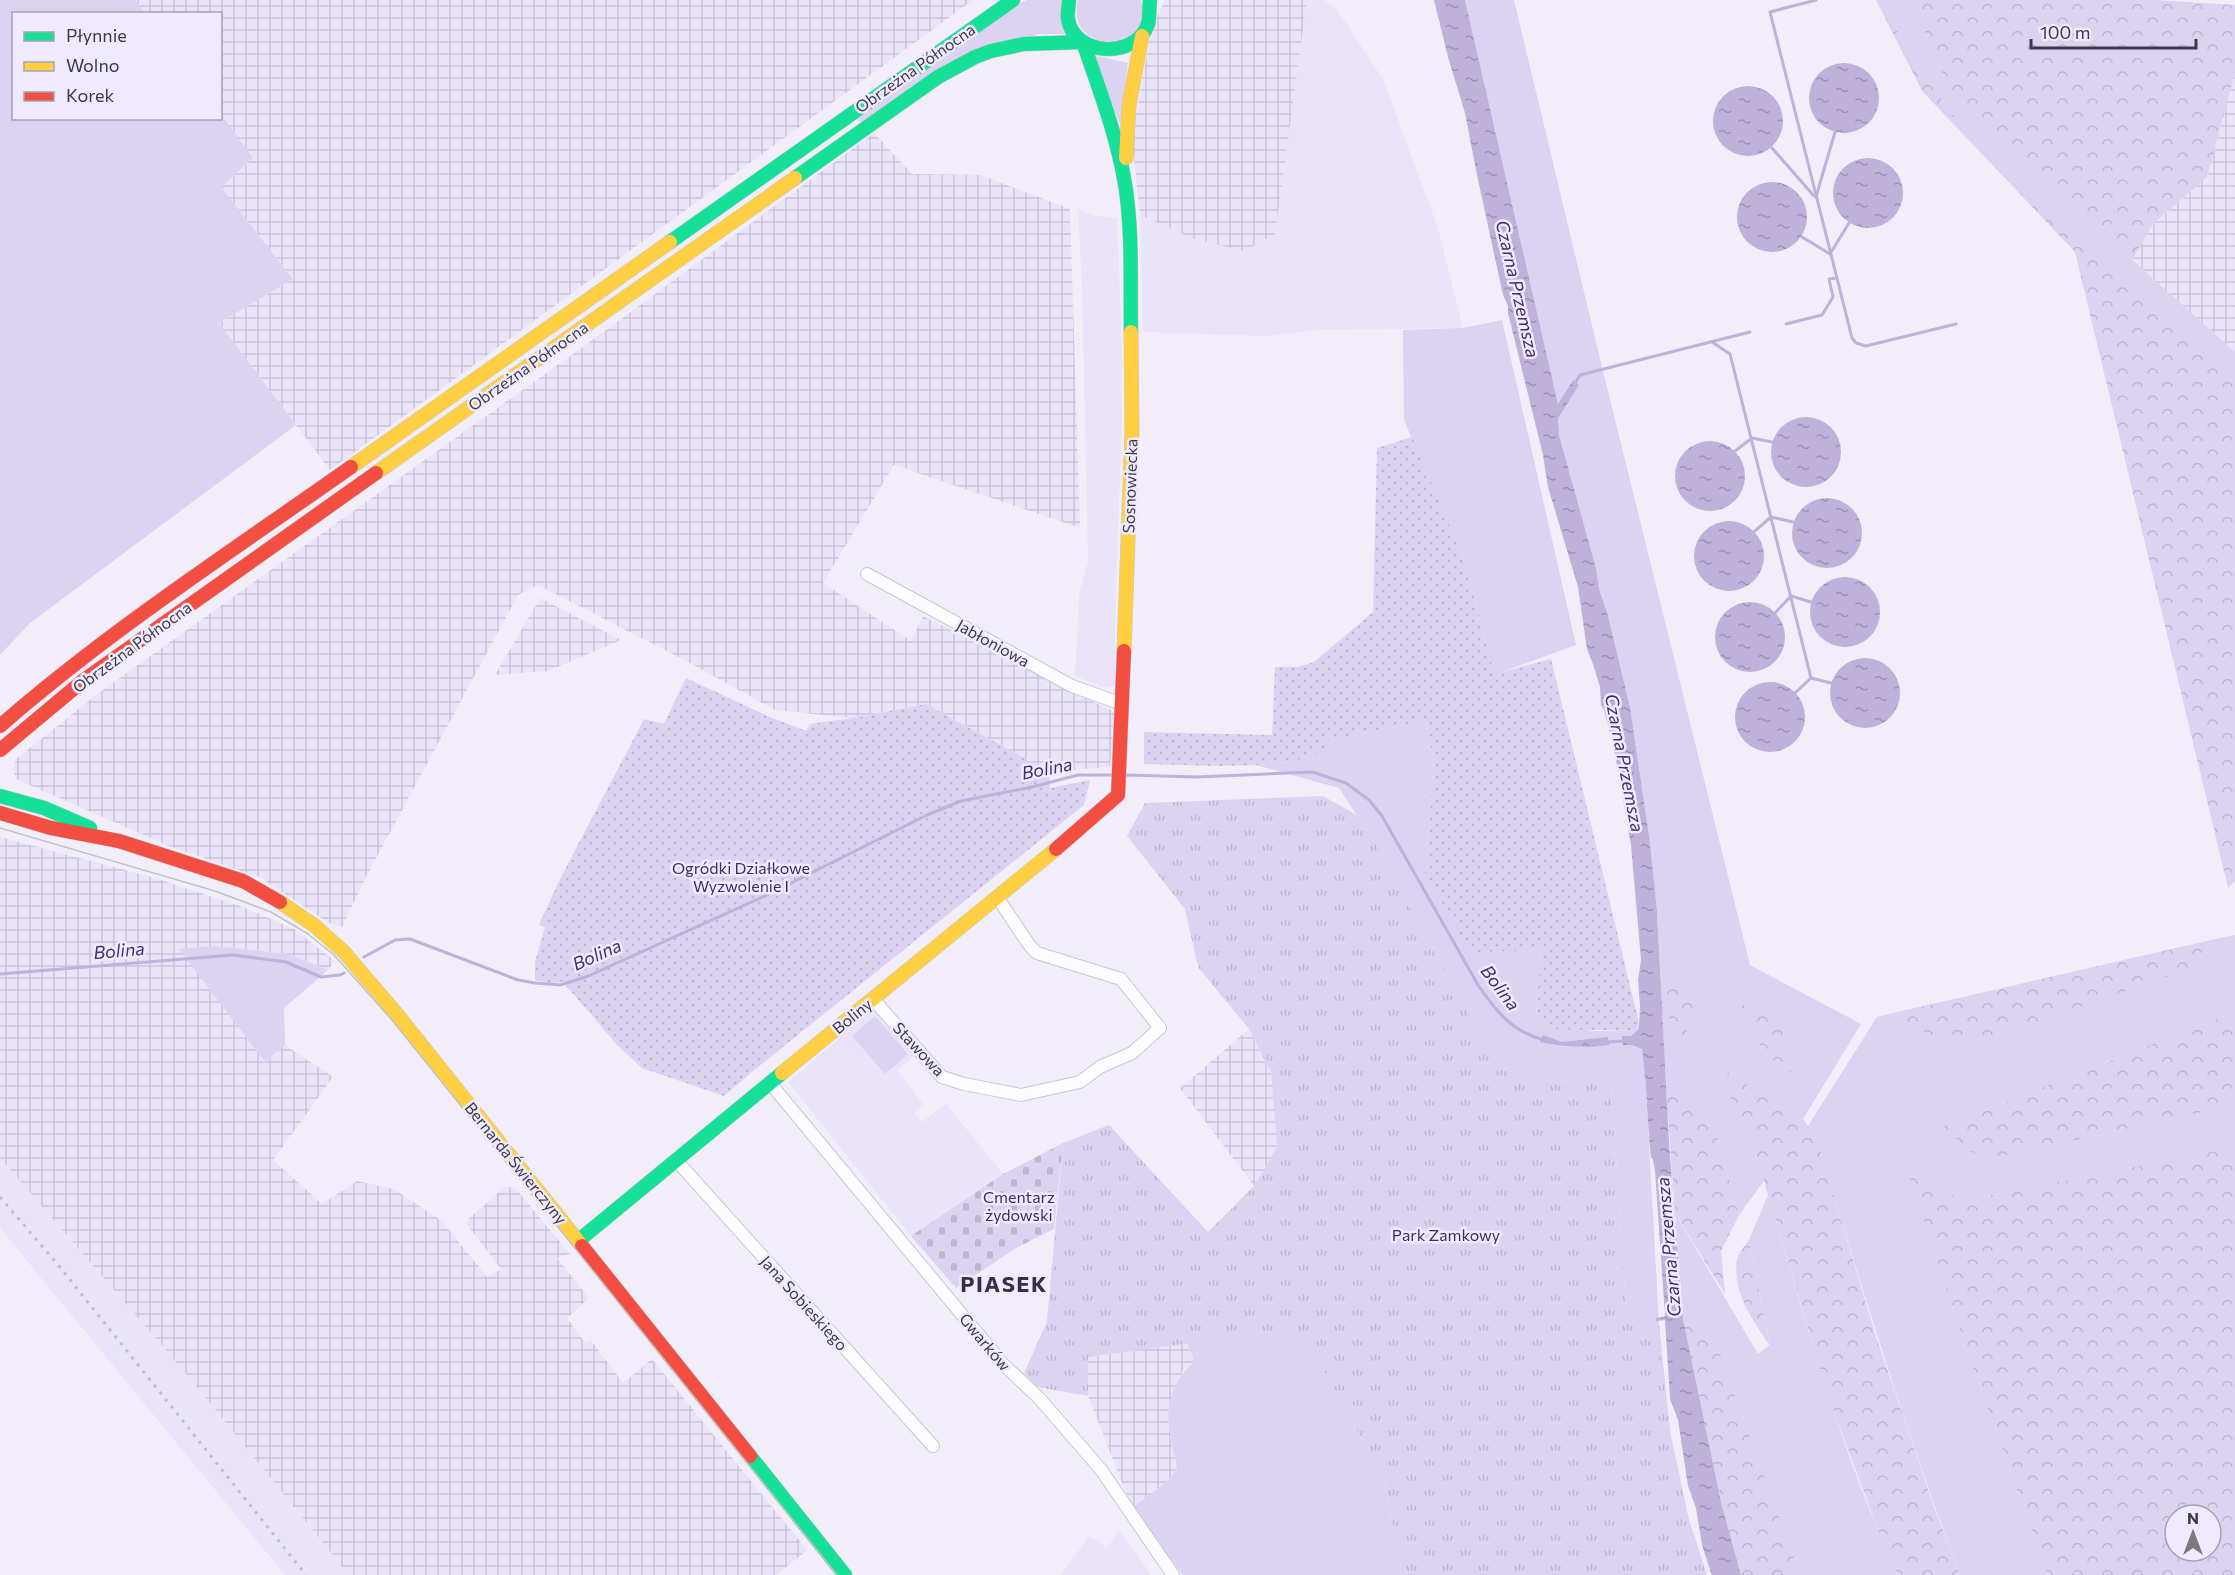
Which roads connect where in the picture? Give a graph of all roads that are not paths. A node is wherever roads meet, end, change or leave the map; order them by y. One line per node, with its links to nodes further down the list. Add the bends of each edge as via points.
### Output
1 (1069, 0): 5 (street, Sosnowiecka, via 1068,19)
2 (1150, 0): 4 (street, Sosnowiecka, via 1148,27)
3 (1010, 1): 6 (street, Obrzeżna Północna)
4 (1142, 36): 5 (street, via 1124,49 1113,51 1102,51); 8 (street, Sosnowiecka, via 1129,105)
5 (1083, 42): 7 (street, Obrzeżna Północna, via 1012,45 965,59); 8 (street, Sosnowiecka, via 1113,129)
6 (776, 167): 7 (street); 9 (street, Obrzeżna Północna)
7 (787, 184): 10 (street, Obrzeżna Północna)
8 (1125, 184): 12 (street, Sosnowiecka, via 1132,430)
9 (443, 402): 10 (street); 13 (street, Obrzeżna Północna, via 107,639)
10 (454, 417): 14 (street, Obrzeżna Północna, via 84,680)
11 (867, 574): 12 (street, Jabłoniowa, via 1072,686)
12 (1122, 704): 16 (street, Sosnowiecka)
13 (0, 726)
14 (0, 751)
15 (0, 780): 18 (street)
16 (1119, 787): 21 (street, Boliny, via 1113,802)
17 (0, 796): 18 (street, Bernarda Świerczyny)
18 (19, 802): 20 (street, Bernarda Świerczyny, via 44,808)
19 (0, 813): 20 (street, Bernarda Świerczyny)
20 (118, 841): 25 (street, Bernarda Świerczyny, via 243,881 335,943)
21 (997, 897): 22 (street, Boliny); 22 (street, Stawowa, via 1037,952 1121,979 1160,1028 1132,1053 1100,1067 1080,1082 1021,1095 942,1077)
22 (873, 999): 23 (street, Boliny)
23 (770, 1083): 24 (street, Boliny); 28 (street, Gwarków, via 1011,1373 1040,1399 1102,1471)
24 (676, 1160): 25 (street, Boliny); 26 (street, Jana Sobieskiego)
25 (578, 1240): 27 (street, Bernarda Świerczyny)
26 (933, 1446)
27 (845, 1575)
28 (1173, 1575)

